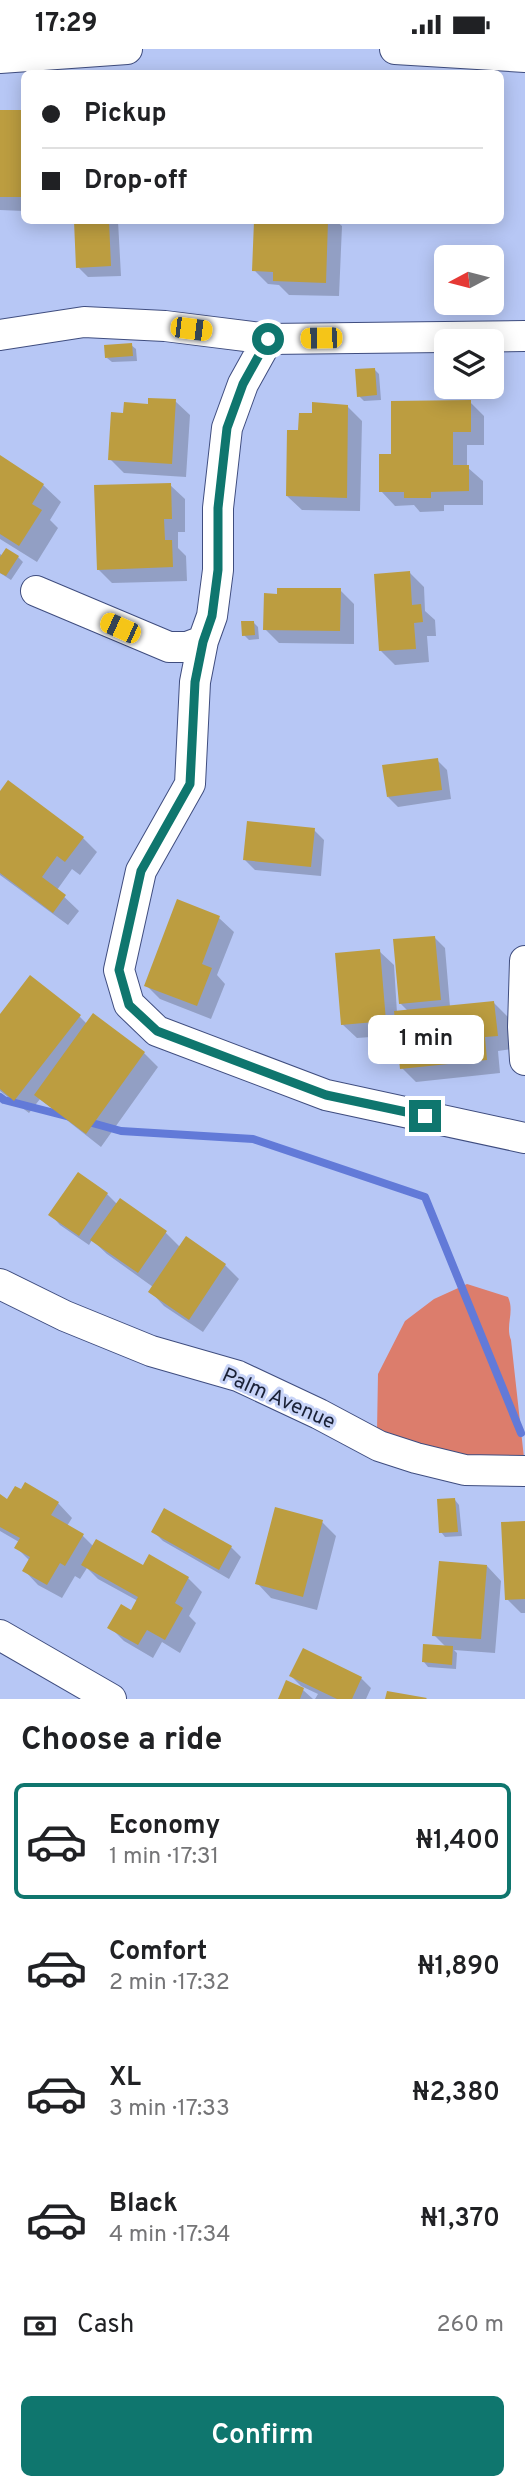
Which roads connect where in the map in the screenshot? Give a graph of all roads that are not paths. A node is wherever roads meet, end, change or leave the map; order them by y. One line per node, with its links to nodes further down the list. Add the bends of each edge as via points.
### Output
1 (395, 49): 3 (street)
2 (117, 50): 4 (street)
3 (525, 57)
4 (0, 58)
5 (0, 335): 7 (street, via 84,322)
6 (525, 336): 7 (street)
7 (268, 339): 9 (street, via 243,384 227,428 218,508 218,570 212,616)
8 (36, 591): 9 (street, via 169,647)
9 (203, 642): 12 (street, via 195,682 190,784 141,871 119,970 129,1005 157,1031 326,1095)
10 (525, 961): 11 (street)
11 (525, 1060)
12 (525, 1138)
13 (0, 1284): 14 (street, Palm Avenue, via 151,1351 238,1376 379,1446 465,1470)
14 (525, 1471)
15 (0, 1635): 16 (street)
16 (111, 1699)

